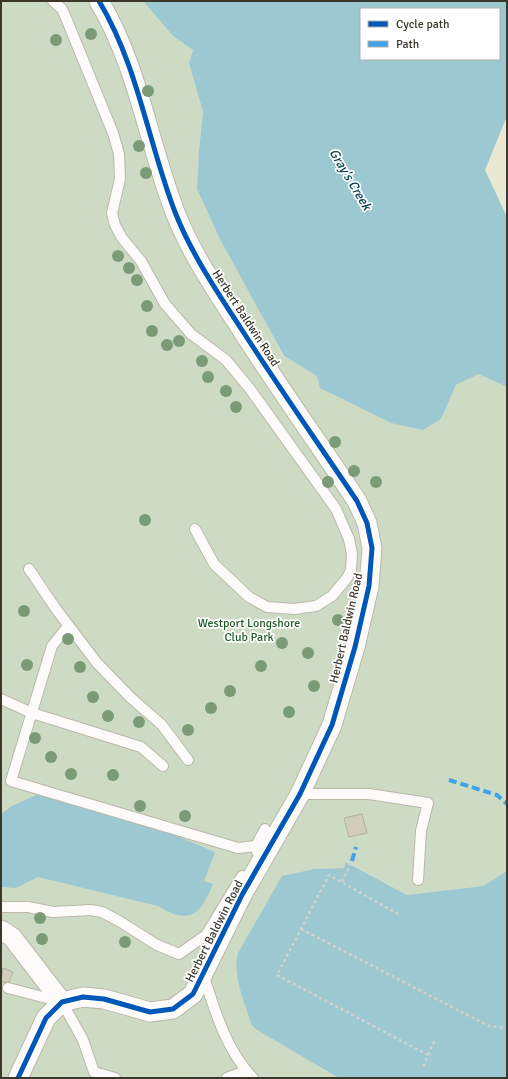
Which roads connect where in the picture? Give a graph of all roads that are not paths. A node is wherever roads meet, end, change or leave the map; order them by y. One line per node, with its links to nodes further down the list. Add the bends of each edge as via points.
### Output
1 (53, 1): 3 (lane, via 62,9 66,18 119,154 120,180 112,213 115,225 165,304 191,334 226,360 250,389 336,509 344,524 352,554 350,570 340,588 324,603 294,609 267,607 249,597 214,564)
2 (99, 1): 10 (street, Herbert Baldwin Road, via 114,26 129,64 175,212 197,260 270,374 357,501 367,523 372,548 369,586 355,647 332,725)
3 (195, 529)
4 (29, 569): 5 (lane)
5 (68, 626): 7 (lane, via 52,646); 8 (lane, via 97,663 162,725)
6 (1, 699): 7 (lane)
7 (32, 713): 9 (lane, via 141,747); 12 (lane, via 11,781 238,848)
8 (188, 760)
9 (163, 766)
10 (300, 794): 13 (lane, via 369,794 428,803 421,831); 16 (street, Herbert Baldwin Road, via 242,895)
11 (265, 829): 12 (lane)
12 (256, 846): 14 (lane, via 258,851 206,935 179,954 157,945 102,912 53,912)
13 (418, 880)
14 (1, 907)
15 (1, 930): 18 (street, via 12,937)
16 (203, 974): 18 (street, Herbert Baldwin Road, via 193,994 173,1009 150,1012 104,999 84,997); 19 (lane, via 224,1034)
17 (8, 988): 18 (lane)
18 (62, 1002): 20 (street, via 46,1018); 21 (lane, via 84,1040 94,1072)
19 (250, 1074): 22 (lane)
20 (18, 1078)
21 (115, 1078)
22 (226, 1078)

